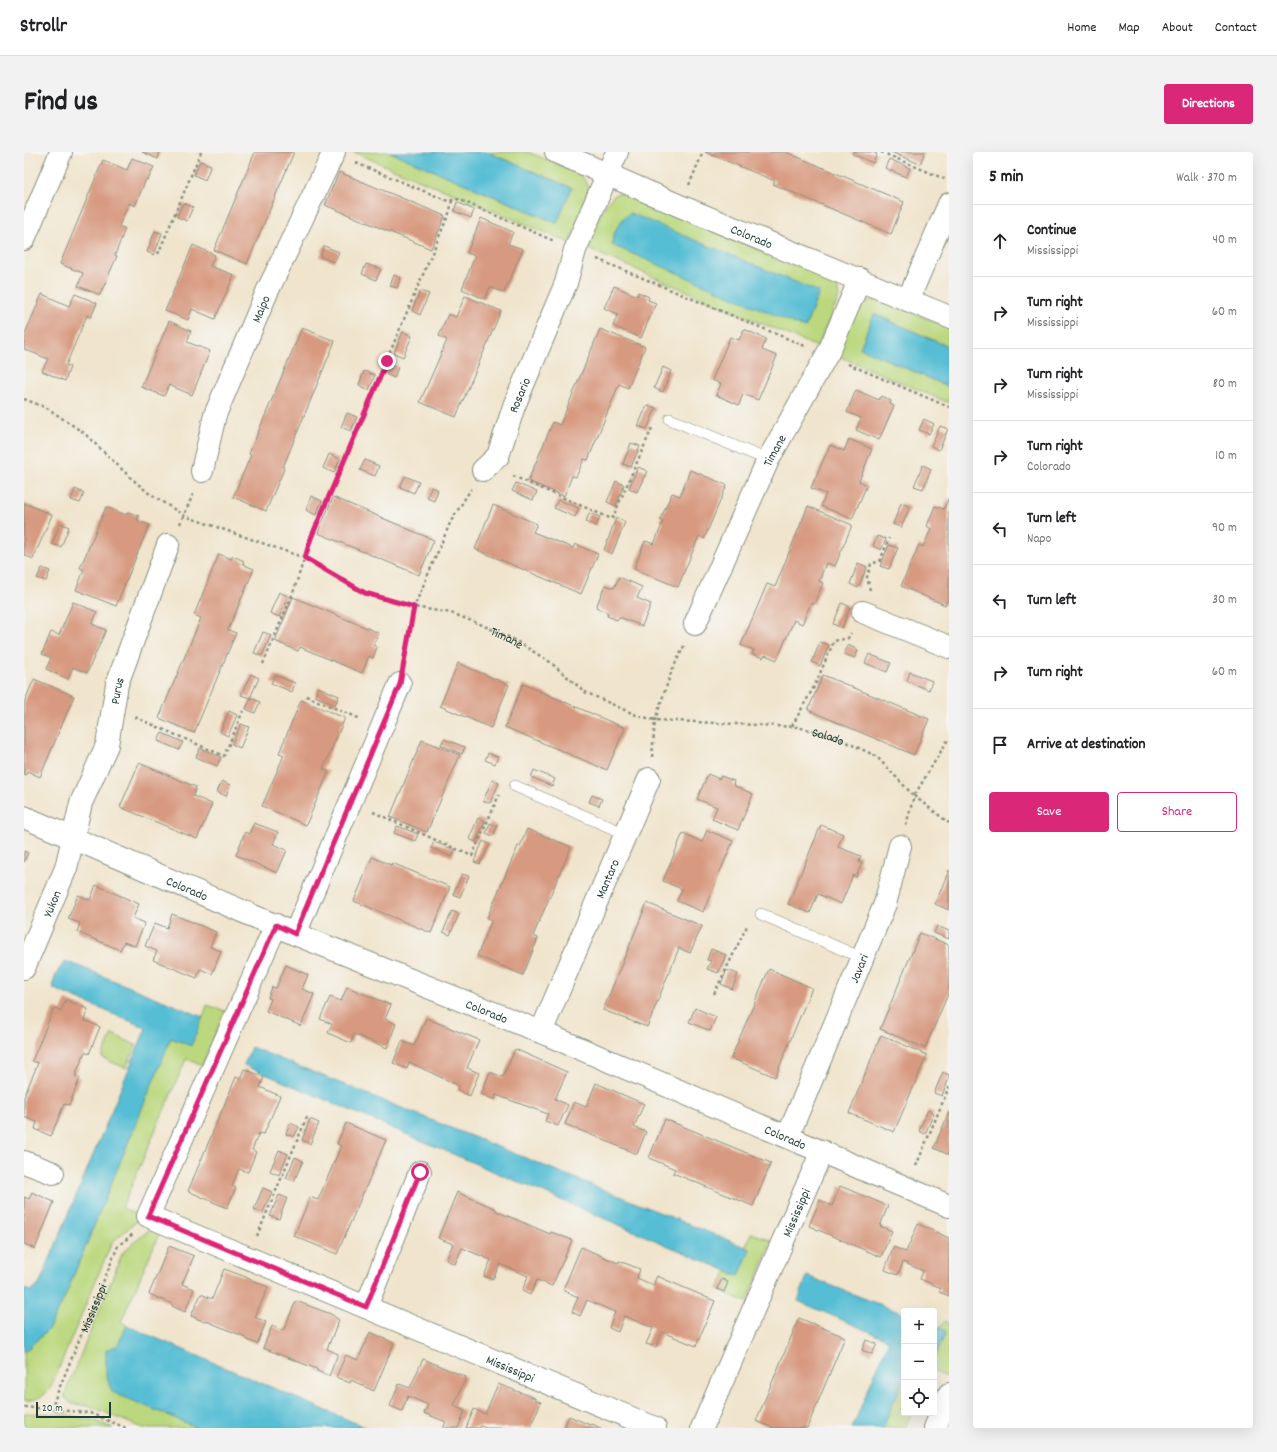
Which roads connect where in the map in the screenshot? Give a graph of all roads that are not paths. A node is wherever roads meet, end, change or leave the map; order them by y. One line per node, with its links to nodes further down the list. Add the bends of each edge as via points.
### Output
1 (61, 152): 7 (street)
2 (556, 152): 5 (street, Colorado)
3 (617, 152): 5 (street, Rosario)
4 (334, 153): 14 (street, Maipo, via 268,292 215,415)
5 (607, 174): 8 (street, Colorado); 13 (street, Rosario, via 574,250 566,283 514,406 498,456)
6 (949, 204): 9 (street)
7 (24, 239)
8 (860, 280): 9 (street, Colorado); 12 (street, Timane, via 826,356)
9 (908, 300): 10 (street, Colorado)
10 (949, 317)
11 (670, 419): 12 (lane)
12 (768, 460): 17 (street, Timane)
13 (483, 470)
14 (202, 472)
15 (168, 545): 24 (street, Purus, via 117,684 107,745 81,803)
16 (863, 612): 18 (street)
17 (695, 624)
18 (949, 647)
19 (400, 684): 28 (street)
20 (649, 779): 23 (street, Mantaro)
21 (514, 786): 23 (lane)
22 (24, 817): 24 (street, Colorado)
23 (626, 834): 31 (street, Mantaro)
24 (73, 838): 27 (street, Colorado); 30 (street, Yukon, via 66,868)
25 (900, 846): 29 (street, Javari, via 885,904)
26 (761, 914): 29 (lane)
27 (276, 925): 28 (street, Colorado); 38 (street, Mississippi, via 148,1216)
28 (295, 934): 31 (street, Colorado)
29 (862, 958): 32 (street, Javari)
30 (24, 968)
31 (541, 1032): 32 (street, Colorado)
32 (788, 1136): 33 (street, Colorado)
33 (822, 1151): 37 (street, Colorado); 41 (street, Mississippi)
34 (24, 1162): 36 (street)
35 (420, 1172): 38 (street)
36 (53, 1173)
37 (949, 1206)
38 (366, 1307): 40 (street, Mississippi)
39 (949, 1394): 42 (street)
40 (655, 1428)
41 (702, 1428)
42 (935, 1428)

